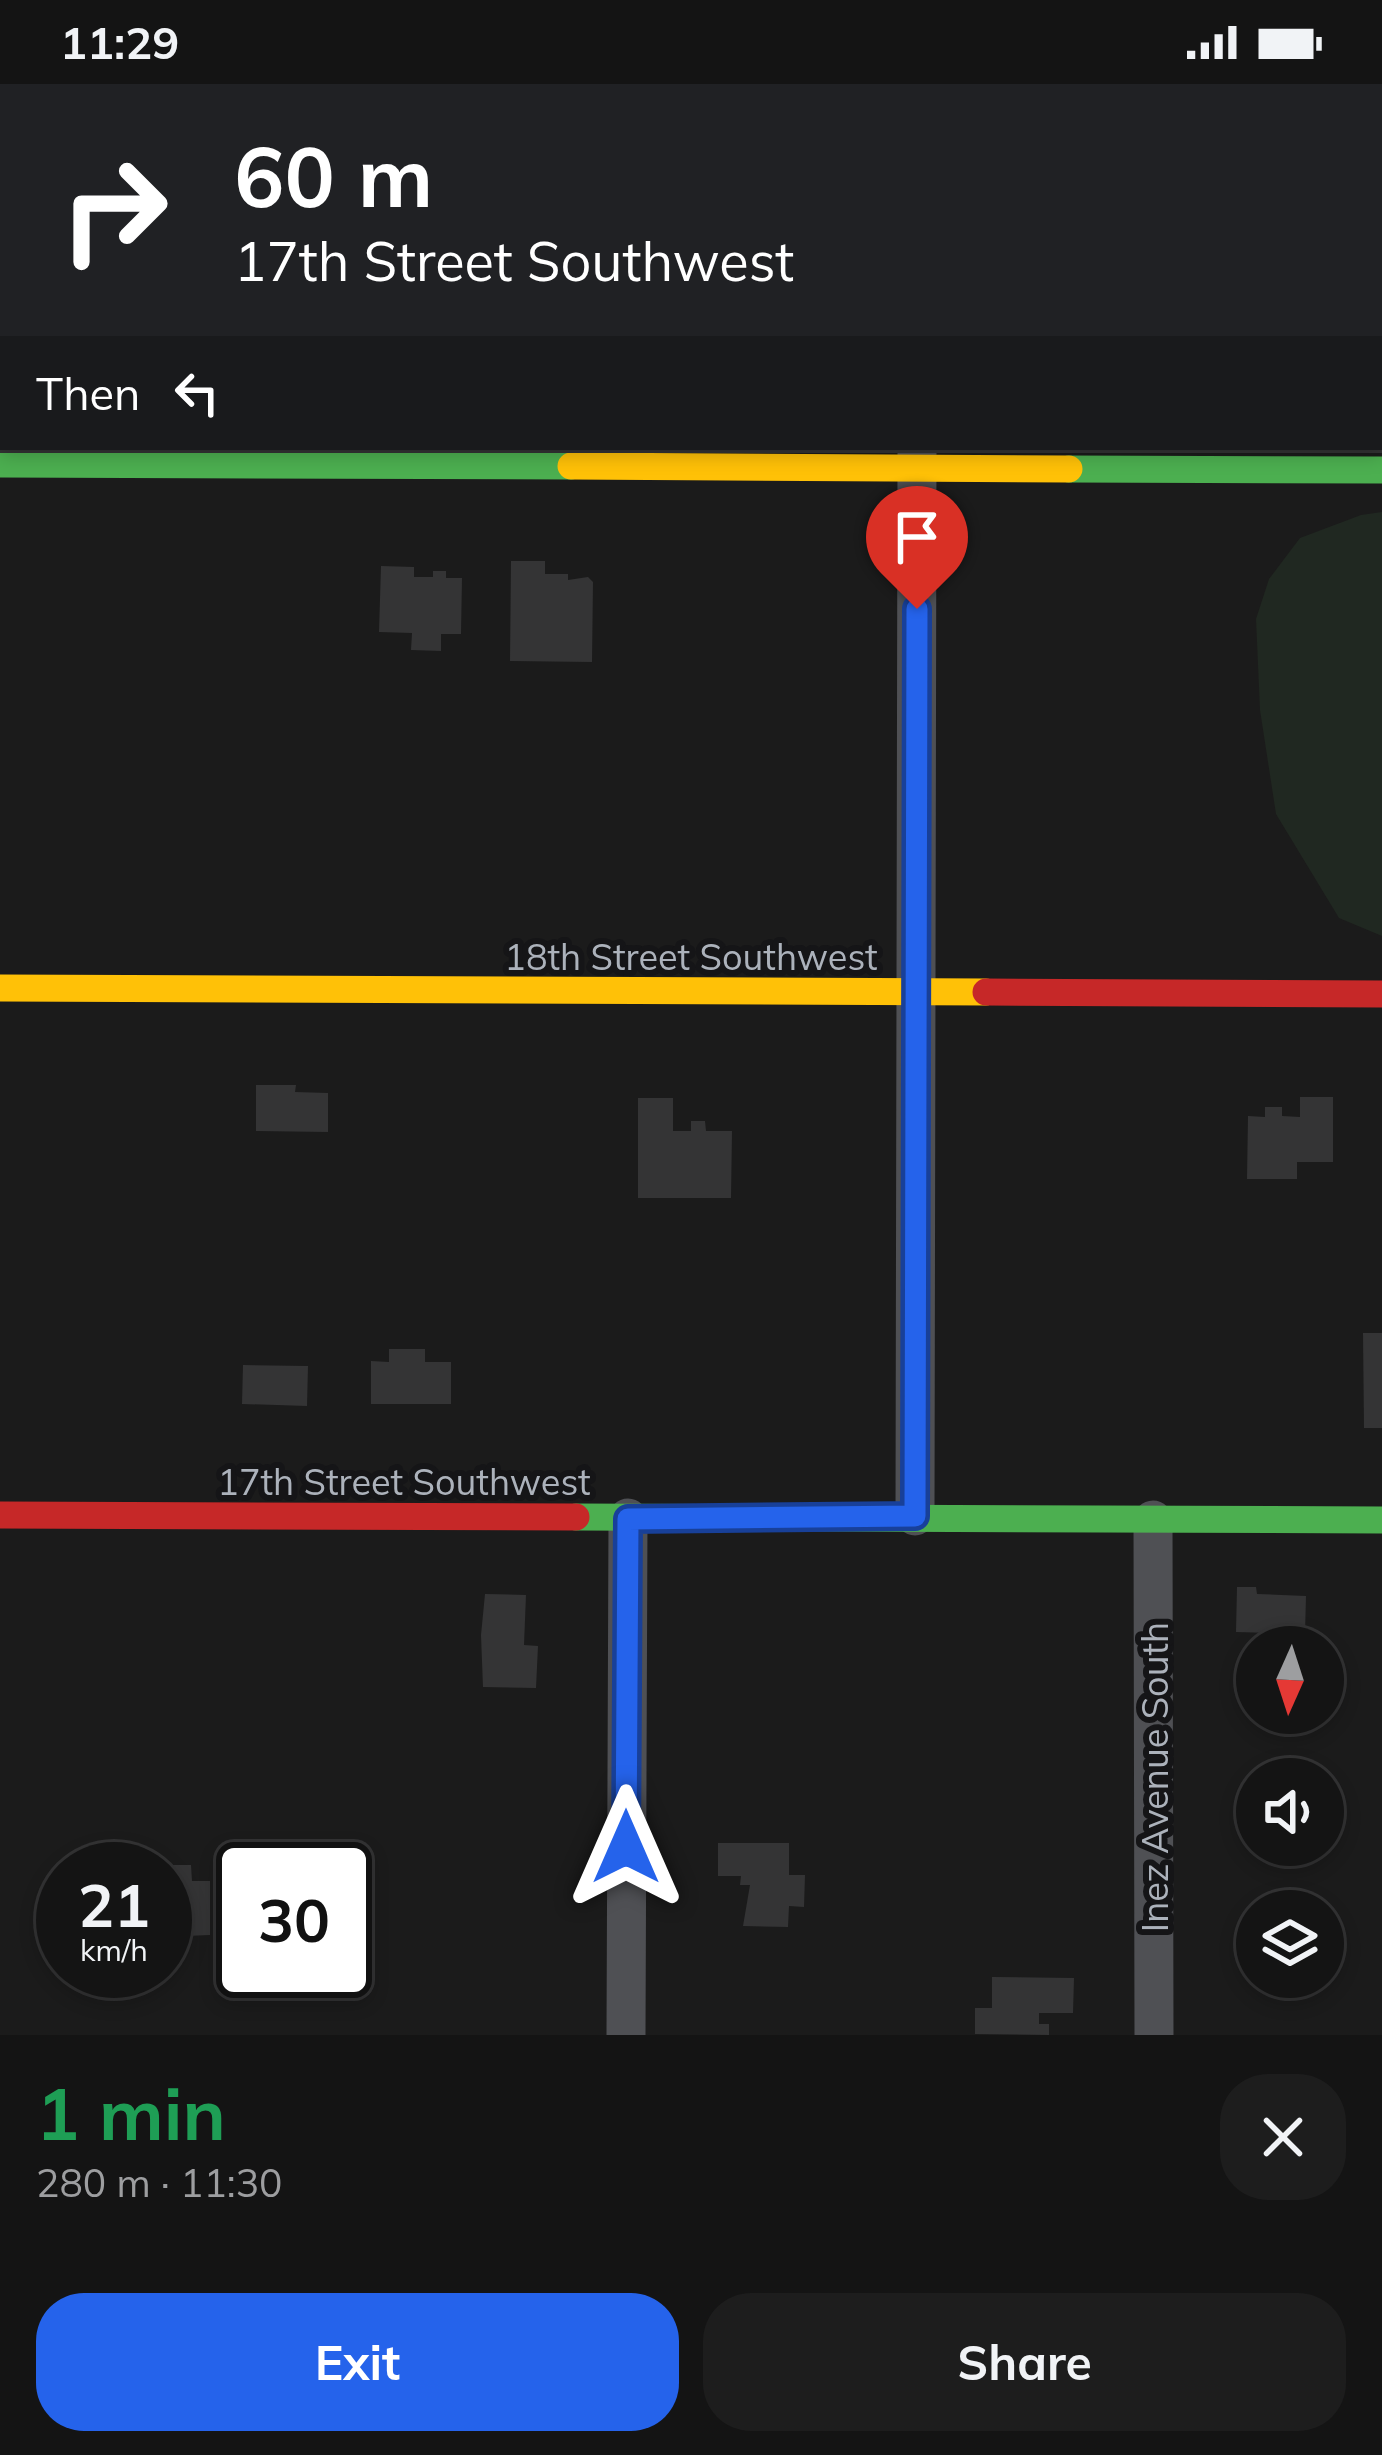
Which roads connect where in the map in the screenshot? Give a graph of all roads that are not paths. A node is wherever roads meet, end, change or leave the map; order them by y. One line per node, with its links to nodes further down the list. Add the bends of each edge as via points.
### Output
1 (917, 456): 2 (street); 3 (street); 5 (street)
2 (0, 464)
3 (1382, 470)
4 (0, 988): 5 (street, 18th Street Southwest)
5 (916, 993): 6 (street, 18th Street Southwest); 8 (street)
6 (1382, 994)
7 (1, 1515): 9 (street, 17th Street Southwest)
8 (915, 1516): 9 (street, 17th Street Southwest); 10 (street, 17th Street Southwest)
9 (628, 1519): 12 (street)
10 (1153, 1520): 11 (street, 17th Street Southwest); 13 (street, Inez Avenue South)
11 (1382, 1520)
12 (626, 2035)
13 (1154, 2035)

